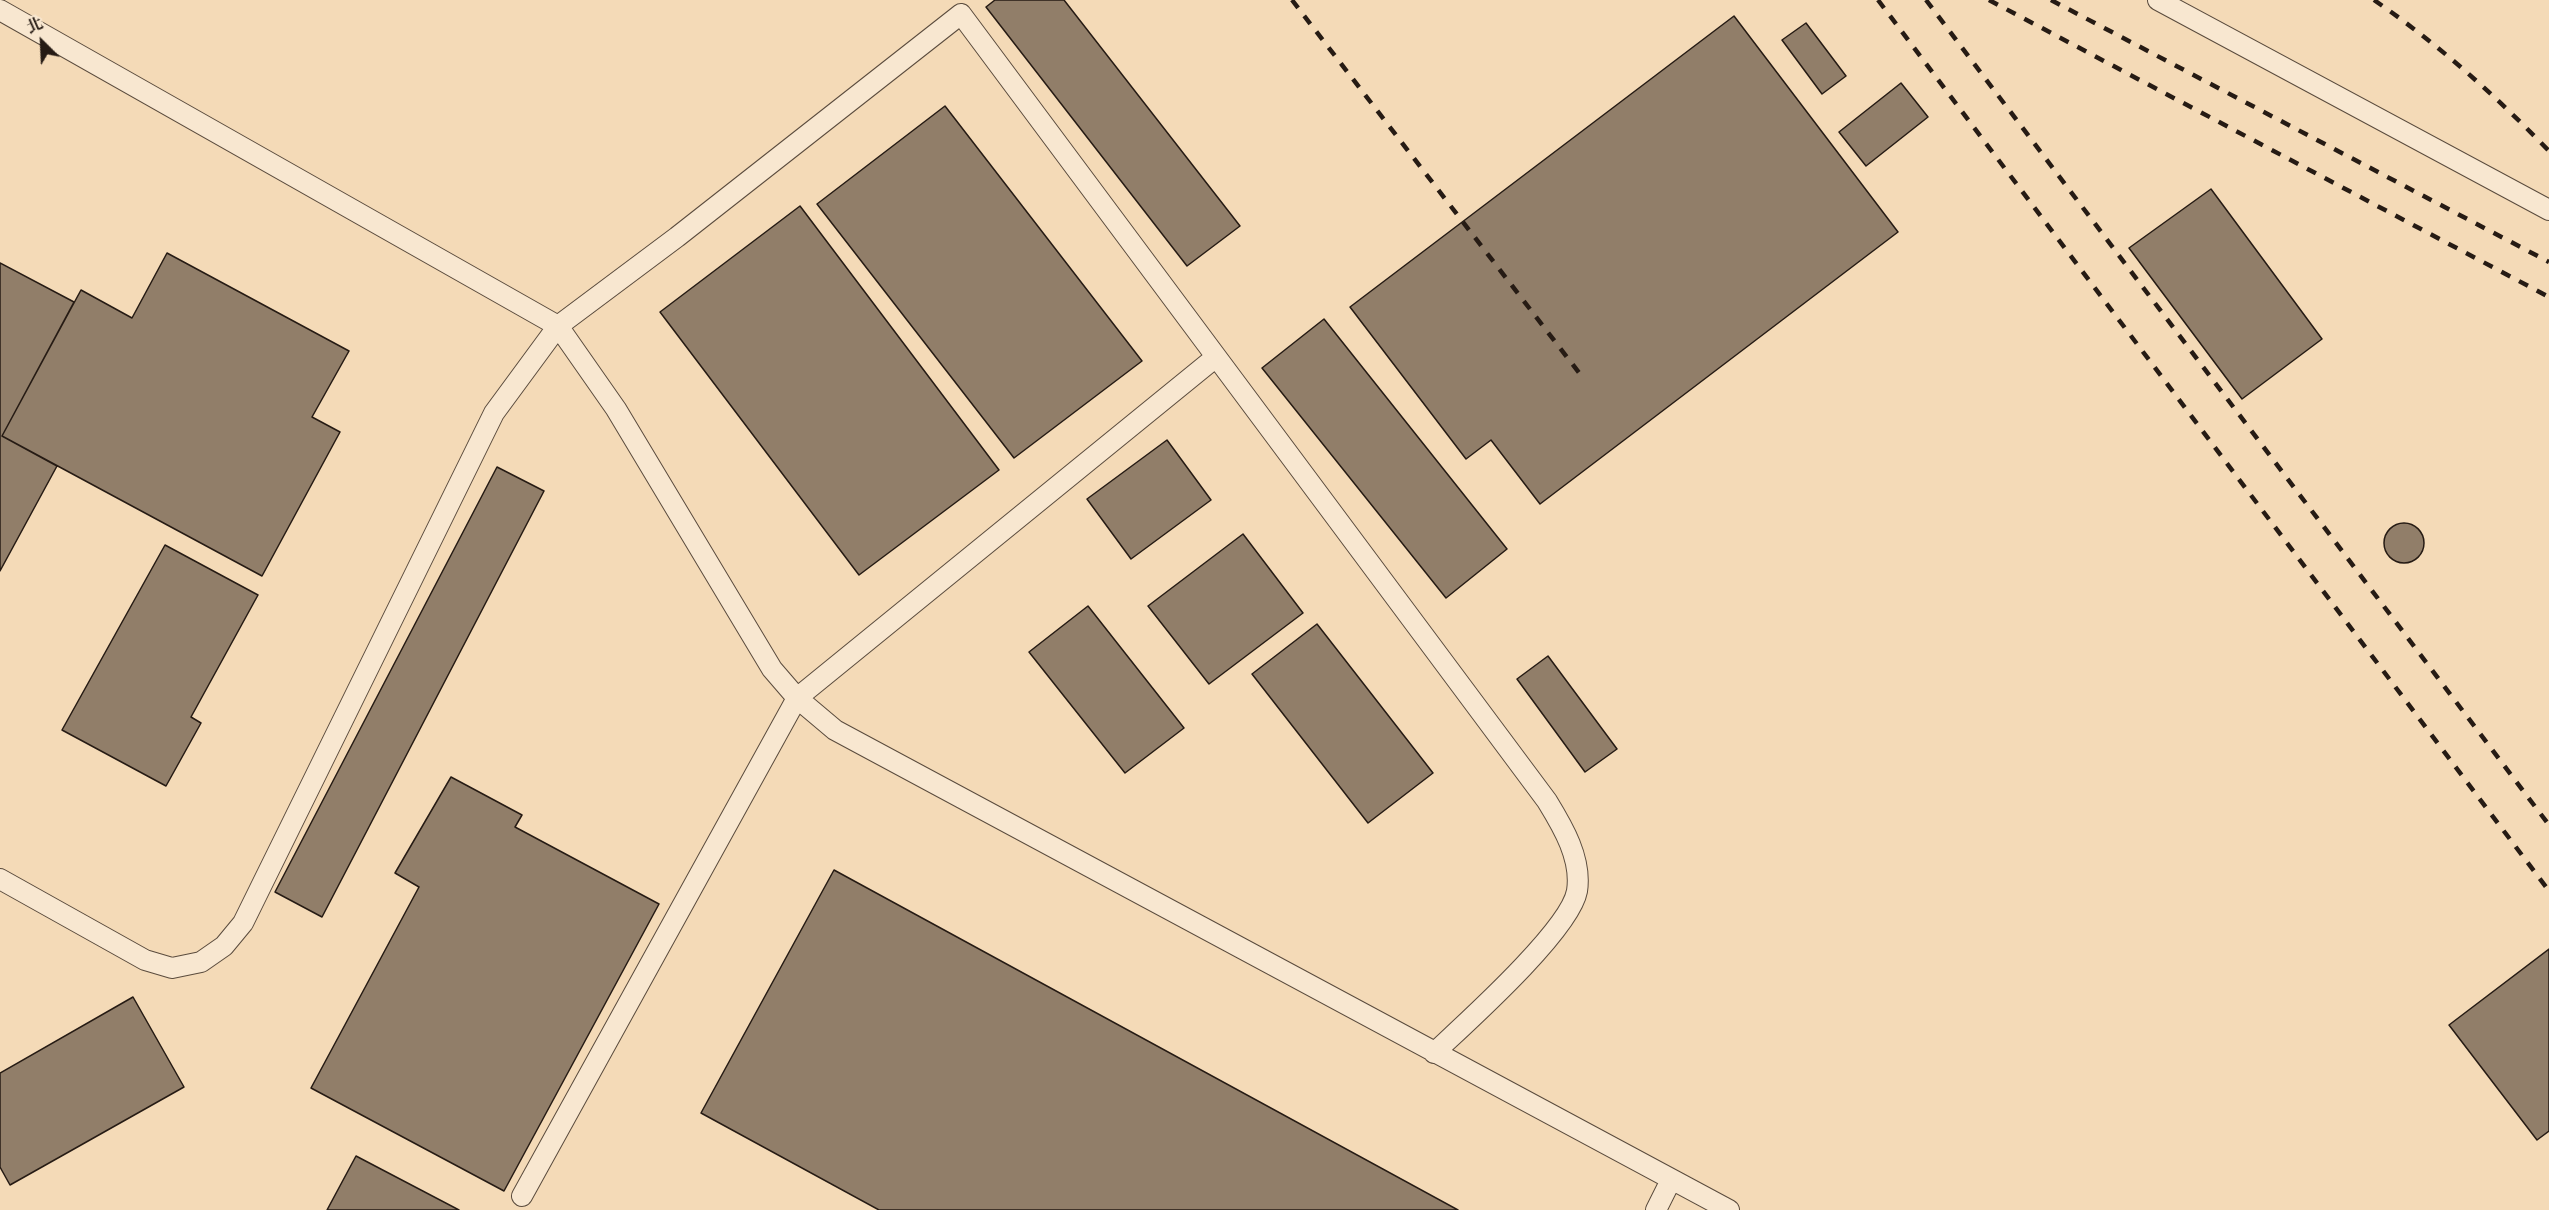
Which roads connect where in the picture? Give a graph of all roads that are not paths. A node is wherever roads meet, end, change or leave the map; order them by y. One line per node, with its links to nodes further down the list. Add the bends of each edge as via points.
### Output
1 (2158, 0): 3 (lane)
2 (0, 10): 4 (lane)
3 (2549, 210)
4 (558, 326): 5 (lane, via 961,14); 6 (lane, via 616,409 772,669); 7 (lane, via 494,413 243,923 224,946 201,962 172,968 145,960)
5 (1216, 357): 6 (lane); 8 (lane, via 1547,801 1564,829 1575,860 1576,892 1563,921)
6 (797, 698): 8 (lane, via 836,730); 10 (lane)
7 (0, 879)
8 (1434, 1053): 9 (lane)
9 (1671, 1180): 11 (lane); 12 (lane)
10 (522, 1196)
11 (1656, 1210)
12 (1729, 1210)

